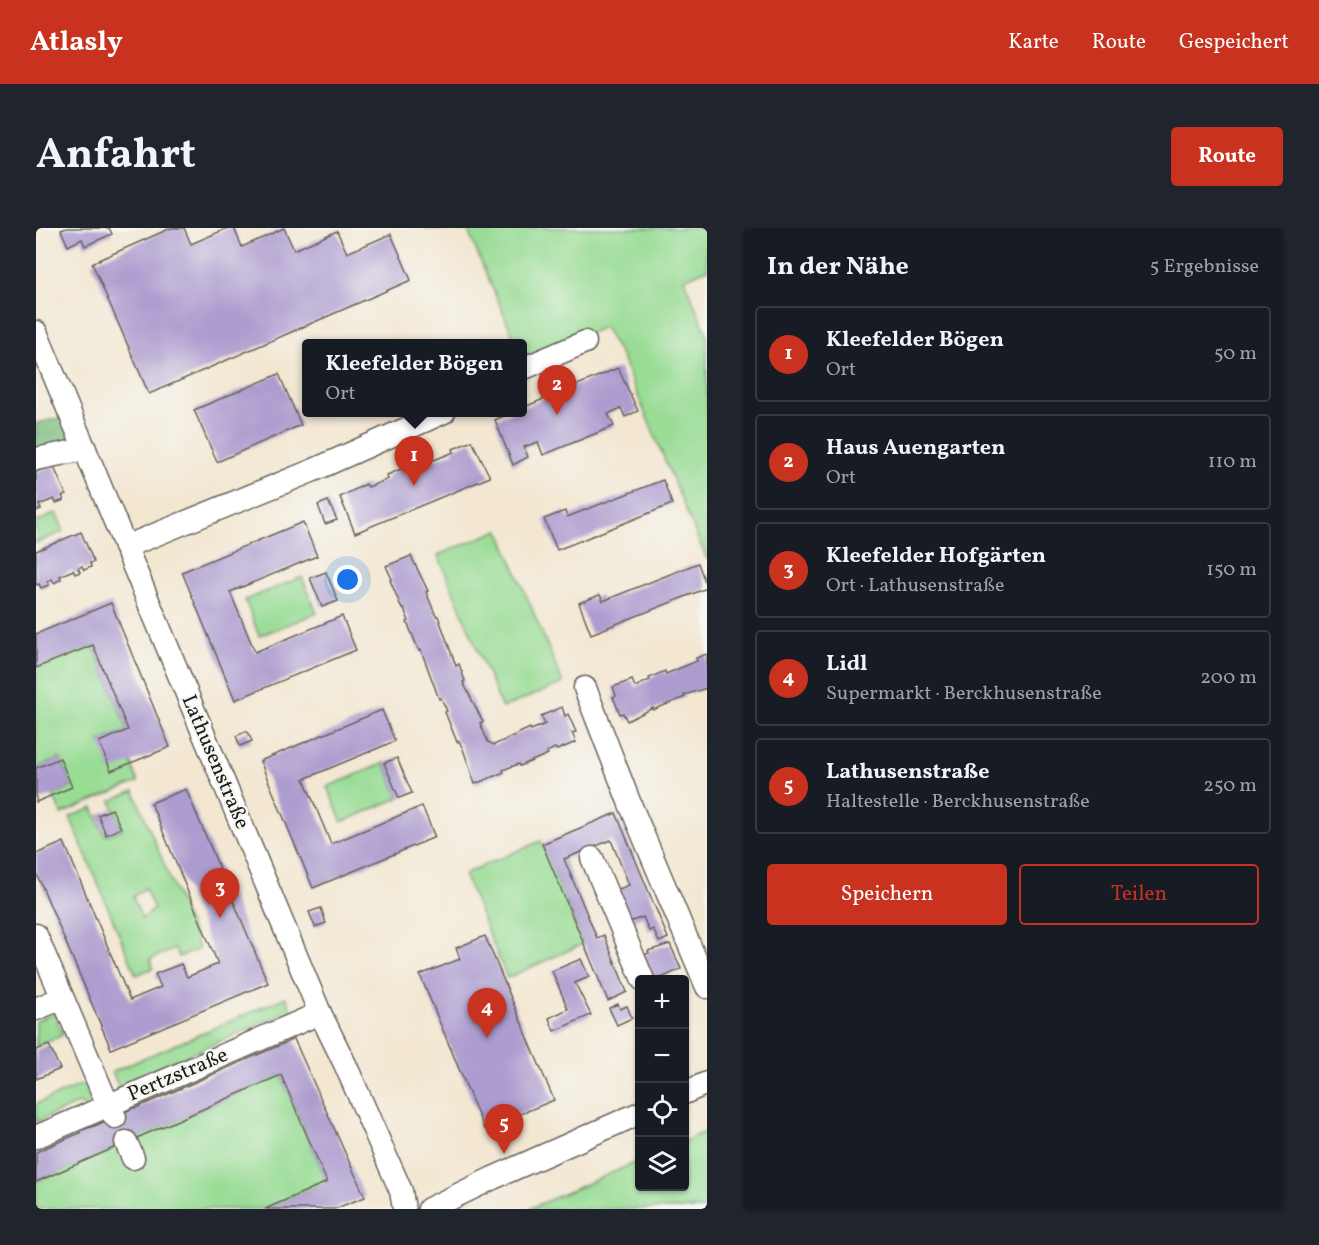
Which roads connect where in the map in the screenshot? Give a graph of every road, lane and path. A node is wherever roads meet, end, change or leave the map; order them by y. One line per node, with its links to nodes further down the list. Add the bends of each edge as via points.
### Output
1 (36, 332): 5 (street, Lathusenstraße)
2 (585, 342): 3 (street)
3 (527, 367)
4 (433, 417): 7 (street)
5 (85, 448): 6 (street); 7 (street, Lathusenstraße)
6 (36, 459)
7 (125, 546): 15 (street, Lathusenstraße)
8 (585, 688): 12 (street)
9 (592, 858): 11 (street)
10 (36, 935): 13 (street)
11 (642, 975)
12 (707, 987)
13 (62, 998): 14 (street); 16 (street)
14 (36, 1009)
15 (320, 1013): 16 (street, Pertzstraße); 19 (street, Lathusenstraße, via 401,1191)
16 (111, 1111): 18 (street, Pertzstraße)
17 (635, 1115): 20 (street)
18 (36, 1137)
19 (404, 1209)
20 (429, 1209)

